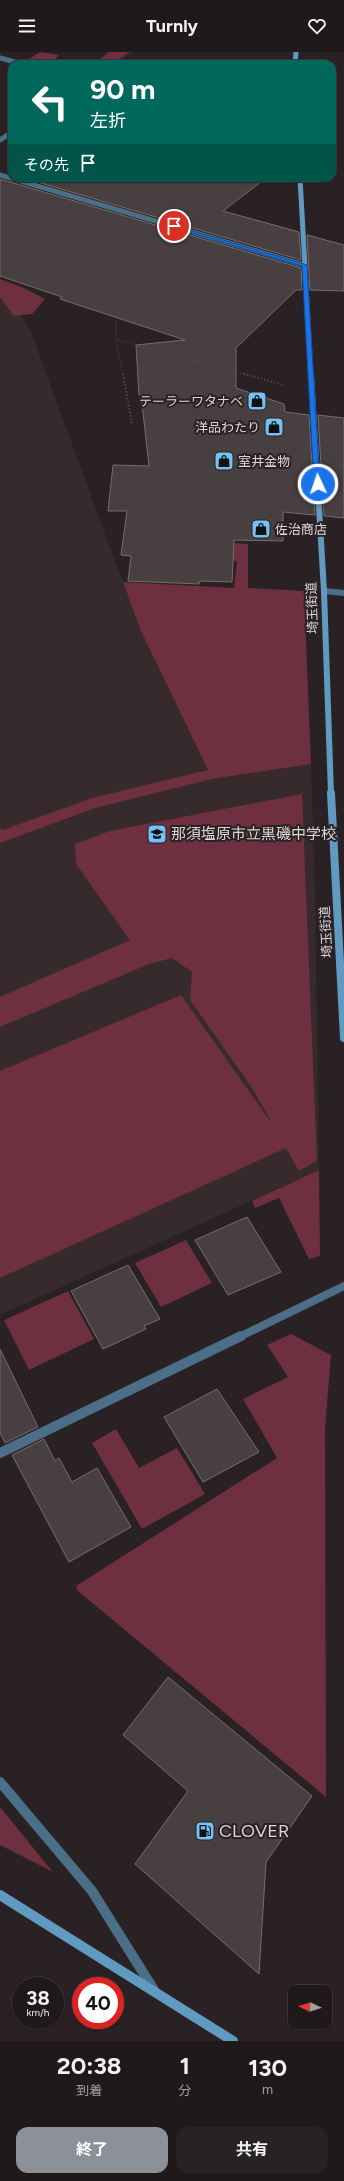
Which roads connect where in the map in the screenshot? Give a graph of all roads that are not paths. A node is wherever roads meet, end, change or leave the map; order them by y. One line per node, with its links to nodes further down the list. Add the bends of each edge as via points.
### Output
1 (24, 182): 3 (street)
2 (300, 182): 3 (street, 埼玉街道)
3 (304, 265): 4 (street, 埼玉街道)
4 (324, 591): 5 (street); 6 (street, 埼玉街道, via 330,776)
5 (344, 593)
6 (344, 1038)
7 (344, 1286): 8 (street)
8 (0, 1453)
9 (0, 1782): 11 (street, via 92,1891)
10 (0, 1895): 11 (street)
11 (154, 1990): 12 (street)
12 (233, 2041)

